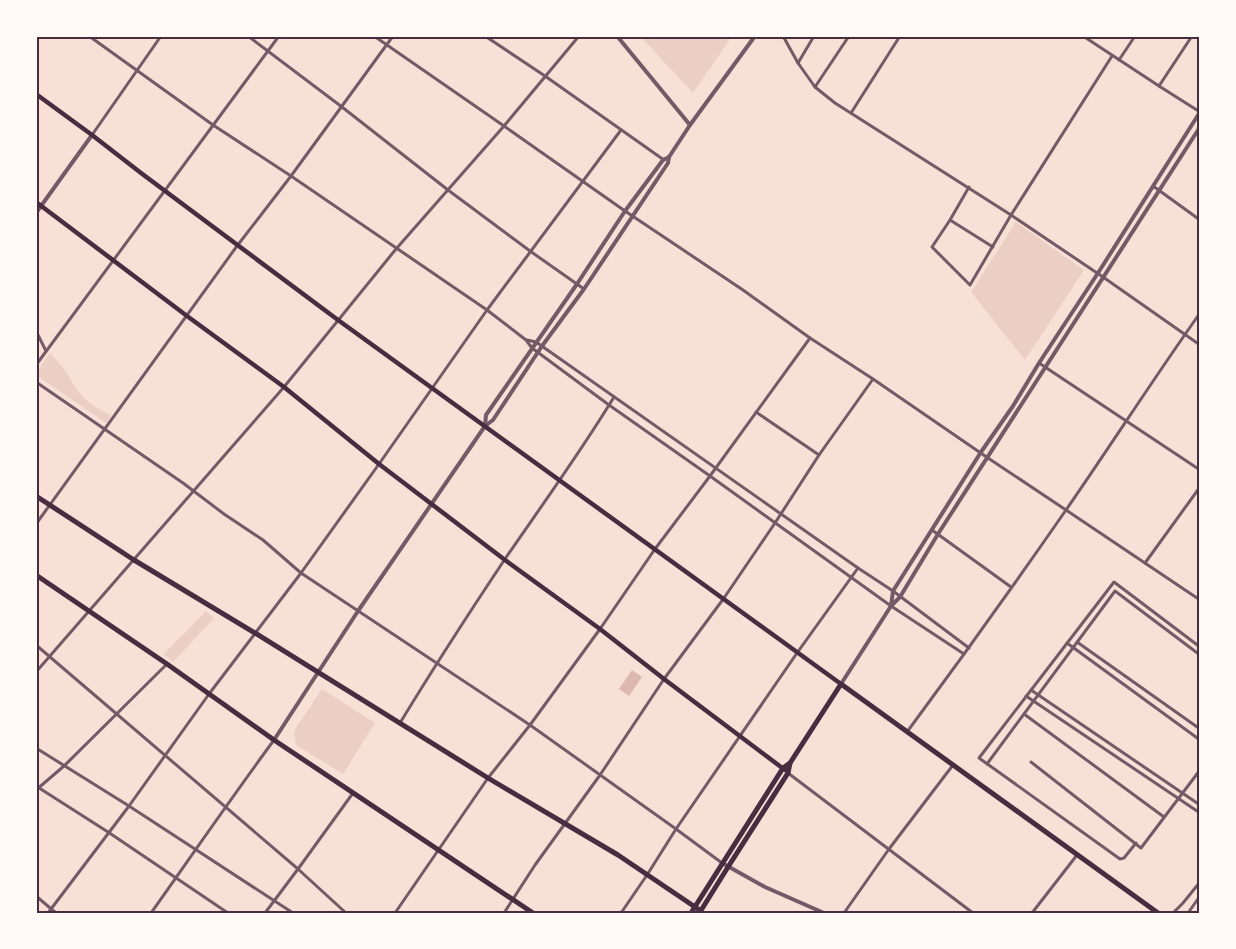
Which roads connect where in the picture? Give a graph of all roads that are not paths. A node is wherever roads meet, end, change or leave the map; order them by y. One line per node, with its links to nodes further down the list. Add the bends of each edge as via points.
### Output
1 (89, 36): 23 (street)
2 (161, 36): 23 (street)
3 (248, 36): 19 (street)
4 (279, 36): 19 (street)
5 (374, 36): 18 (street)
6 (393, 36): 18 (street)
7 (485, 36): 24 (street)
8 (578, 36): 24 (street)
9 (617, 36): 32 (street)
10 (755, 36): 32 (street)
11 (783, 36): 22 (street)
12 (814, 36): 22 (street)
13 (849, 36): 26 (street)
14 (900, 36): 30 (street)
15 (1083, 36): 20 (street)
16 (1135, 36): 21 (street)
17 (1192, 36): 25 (street)
18 (386, 45): 28 (street); 34 (street)
19 (268, 52): 28 (street); 33 (street)
20 (1112, 56): 21 (street); 52 (street)
21 (1119, 60): 25 (street)
22 (798, 63): 26 (street)
23 (137, 70): 33 (street); 37 (street)
24 (545, 76): 34 (street); 36 (street)
25 (1159, 86): 29 (street)
26 (815, 87): 30 (street)
27 (36, 94): 37 (main road)
28 (342, 107): 41 (street); 45 (street)
29 (1200, 112): 31 (street)
30 (851, 113): 44 (street)
31 (1193, 122): 35 (street); 43 (street)
32 (690, 125): 38 (street)
33 (213, 126): 41 (street); 47 (street)
34 (504, 126): 42 (street); 45 (street)
35 (1200, 126): 46 (street)
36 (621, 130): 39 (street); 42 (street)
37 (92, 136): 47 (main road); 49 (street)
38 (670, 157): 39 (street); 40 (street)
39 (663, 160): 40 (street); 50 (street)
40 (668, 163): 53 (street)
41 (290, 176): 56 (street); 58 (street)
42 (582, 181): 50 (street); 59 (street)
43 (1152, 186): 46 (street); 61 (street)
44 (969, 187): 52 (street); 54 (street)
45 (448, 190): 58 (street); 59 (street)
46 (1159, 190): 55 (street); 62 (street)
47 (165, 191): 56 (main road); 60 (street)
48 (36, 202): 49 (main road)
49 (41, 206): 51 (street); 60 (main road)
50 (625, 211): 53 (street); 63 (street)
51 (36, 213)
52 (1011, 215): 57 (street); 61 (street)
53 (633, 216): 64 (street); 71 (street)
54 (950, 220): 57 (street); 57 (street, via 932,247 970,285)
55 (1200, 220)
56 (238, 245): 67 (street); 68 (main road)
57 (993, 247)
58 (396, 250): 65 (street); 68 (street)
59 (530, 251): 63 (street); 65 (street)
60 (113, 262): 67 (main road); 77 (street)
61 (1098, 273): 62 (street); 79 (street)
62 (1103, 277): 70 (street); 81 (street)
63 (577, 284): 64 (street); 73 (street)
64 (584, 289): 75 (street)
65 (487, 310): 72 (street); 85 (street)
66 (1200, 313): 70 (street)
67 (187, 316): 84 (main road); 91 (street)
68 (338, 320): 84 (street); 85 (main road)
69 (36, 331): 77 (street)
70 (1185, 334): 74 (street); 89 (street)
71 (810, 338): 82 (street); 88 (street)
72 (526, 340): 73 (street); 76 (street)
73 (536, 342): 75 (street); 76 (street)
74 (1200, 345)
75 (542, 346): 78 (street); 86 (street)
76 (532, 348): 78 (street); 90 (street, via 486,415)
77 (46, 351): 80 (street)
78 (538, 352): 87 (street); 90 (street, via 493,420)
79 (1039, 363): 81 (street); 92 (street)
80 (36, 365)
81 (1046, 368): 89 (street); 94 (street)
82 (873, 378): 92 (street); 93 (street)
83 (36, 382): 91 (street)
84 (284, 387): 95 (main road); 101 (street)
85 (432, 388): 90 (main road); 95 (street)
86 (614, 397): 87 (street); 96 (street)
87 (609, 405): 98 (street); 99 (street)
88 (756, 412): 93 (street); 96 (street)
89 (1126, 421): 97 (street); 105 (street)
90 (485, 426): 99 (main road); 103 (street)
91 (105, 429): 101 (street); 104 (street)
92 (981, 452): 94 (street); 109 (street)
93 (820, 455): 106 (street)
94 (988, 458): 105 (street); 110 (street)
95 (379, 464): 103 (main road); 116 (street)
96 (715, 468): 98 (street); 106 (street)
97 (1200, 470)
98 (710, 476): 107 (street); 111 (street)
99 (560, 481): 111 (main road); 113 (street)
100 (1200, 487): 114 (street)
101 (193, 491): 112 (street); 116 (street, via 263,540)
102 (36, 496): 104 (main road)
103 (432, 504): 113 (main road); 125 (street)
104 (50, 505): 108 (street); 112 (main road)
105 (1066, 510): 114 (street); 119 (street)
106 (781, 514): 107 (street); 115 (street)
107 (775, 523): 118 (street); 122 (street)
108 (36, 524)
109 (932, 530): 110 (street); 120 (street)
110 (938, 534): 119 (street); 121 (street)
111 (655, 549): 122 (main road); 127 (street)
112 (134, 560): 126 (street); 128 (main road)
113 (505, 560): 127 (main road); 140 (street)
114 (1145, 563): 123 (street)
115 (858, 568): 118 (street); 120 (street)
116 (301, 573): 125 (street); 128 (street)
117 (36, 575): 126 (main road)
118 (851, 577): 124 (street); 135 (street)
119 (1011, 587): 134 (street)
120 (893, 591): 121 (street); 124 (street)
121 (900, 597): 124 (street); 134 (street)
122 (724, 598): 135 (main road); 143 (street)
123 (1200, 600)
124 (891, 606): 136 (street); 144 (street)
125 (358, 611): 140 (street); 142 (street)
126 (89, 612): 138 (street); 139 (main road)
127 (600, 629): 143 (main road); 153 (street)
128 (255, 633): 142 (main road); 146 (street)
129 (1077, 642): 132 (street); 137 (street, via 1115,591); 154 (street)
130 (1067, 643): 132 (street); 133 (street, via 1114,582); 145 (street)
131 (36, 645): 138 (street)
132 (1073, 647): 147 (street); 158 (street)
133 (1200, 647)
134 (969, 648): 136 (street)
135 (797, 653): 144 (main road); 156 (street)
136 (964, 654): 155 (street)
137 (1200, 656)
138 (50, 657): 141 (street); 150 (street)
139 (167, 664): 146 (main road); 150 (street)
140 (436, 664): 152 (street); 153 (street)
141 (36, 672)
142 (318, 672): 152 (main road); 157 (street)
143 (664, 679): 156 (main road); 169 (street)
144 (841, 684): 155 (main road); 162 (main road)
145 (1031, 690): 147 (street); 148 (street)
146 (209, 694): 157 (main road); 160 (street)
147 (1038, 695): 149 (street); 173 (street)
148 (1026, 696): 149 (street); 163 (street, via 979,758)
149 (1034, 701): 151 (street); 174 (street)
150 (117, 714): 160 (street); 165 (street)
151 (1024, 714): 163 (street); 179 (street)
152 (400, 723): 170 (main road)
153 (530, 725): 169 (street); 170 (street)
154 (1200, 729)
155 (907, 732): 164 (main road)
156 (740, 736): 166 (main road); 181 (street)
157 (274, 740): 172 (main road); 177 (street)
158 (1200, 740)
159 (36, 748): 165 (street)
160 (166, 756): 176 (street); 177 (street)
161 (1031, 762): 183 (street)
162 (790, 763): 166 (main road); 168 (main road)
163 (987, 764): 183 (street, via 1120,859)
164 (954, 765): 185 (street); 187 (main road)
165 (64, 766): 171 (street); 176 (street)
166 (783, 768): 168 (main road); 188 (main road)
167 (1200, 770): 173 (street)
168 (788, 773): 185 (street); 189 (main road)
169 (600, 775): 180 (street); 181 (street)
170 (488, 778): 180 (main road); 186 (street)
171 (37, 788): 182 (street)
172 (353, 793): 186 (main road); 190 (street)
173 (1182, 793): 174 (street); 175 (street)
174 (1178, 799): 178 (street); 179 (street)
175 (1200, 805)
176 (129, 806): 182 (street); 184 (street)
177 (225, 807): 184 (street); 190 (street)
178 (1200, 813)
179 (1164, 818): 183 (street, via 1141,848)
180 (565, 823): 191 (main road); 197 (street)
181 (676, 829): 188 (street); 191 (street)
182 (108, 832): 192 (street); 199 (street)
183 (1136, 843)
184 (197, 849): 192 (street); 196 (street)
185 (889, 849): 214 (street); 215 (street)
186 (439, 850): 197 (main road); 208 (street)
187 (1078, 855): 216 (street); 217 (main road)
188 (722, 863): 189 (street); 198 (main road)
189 (728, 867): 200 (main road); 213 (street)
190 (298, 869): 196 (street); 207 (street)
191 (647, 875): 198 (main road); 211 (street)
192 (176, 878): 203 (street); 204 (street)
193 (1200, 882): 218 (street)
194 (36, 896): 199 (street)
195 (1200, 896): 219 (street)
196 (274, 900): 205 (street); 206 (street)
197 (513, 900): 209 (street); 210 (main road)
198 (694, 907): 200 (main road); 212 (main road)
199 (51, 908): 201 (street); 202 (street)
200 (700, 912)
201 (48, 913)
202 (56, 913)
203 (151, 913)
204 (228, 913)
205 (265, 913)
206 (293, 913)
207 (346, 913)
208 (395, 913)
209 (504, 913)
210 (532, 913)
211 (621, 913)
212 (691, 913)
213 (824, 913)
214 (844, 913)
215 (973, 913)
216 (1032, 913)
217 (1158, 913)
218 (1173, 913)
219 (1188, 913)

